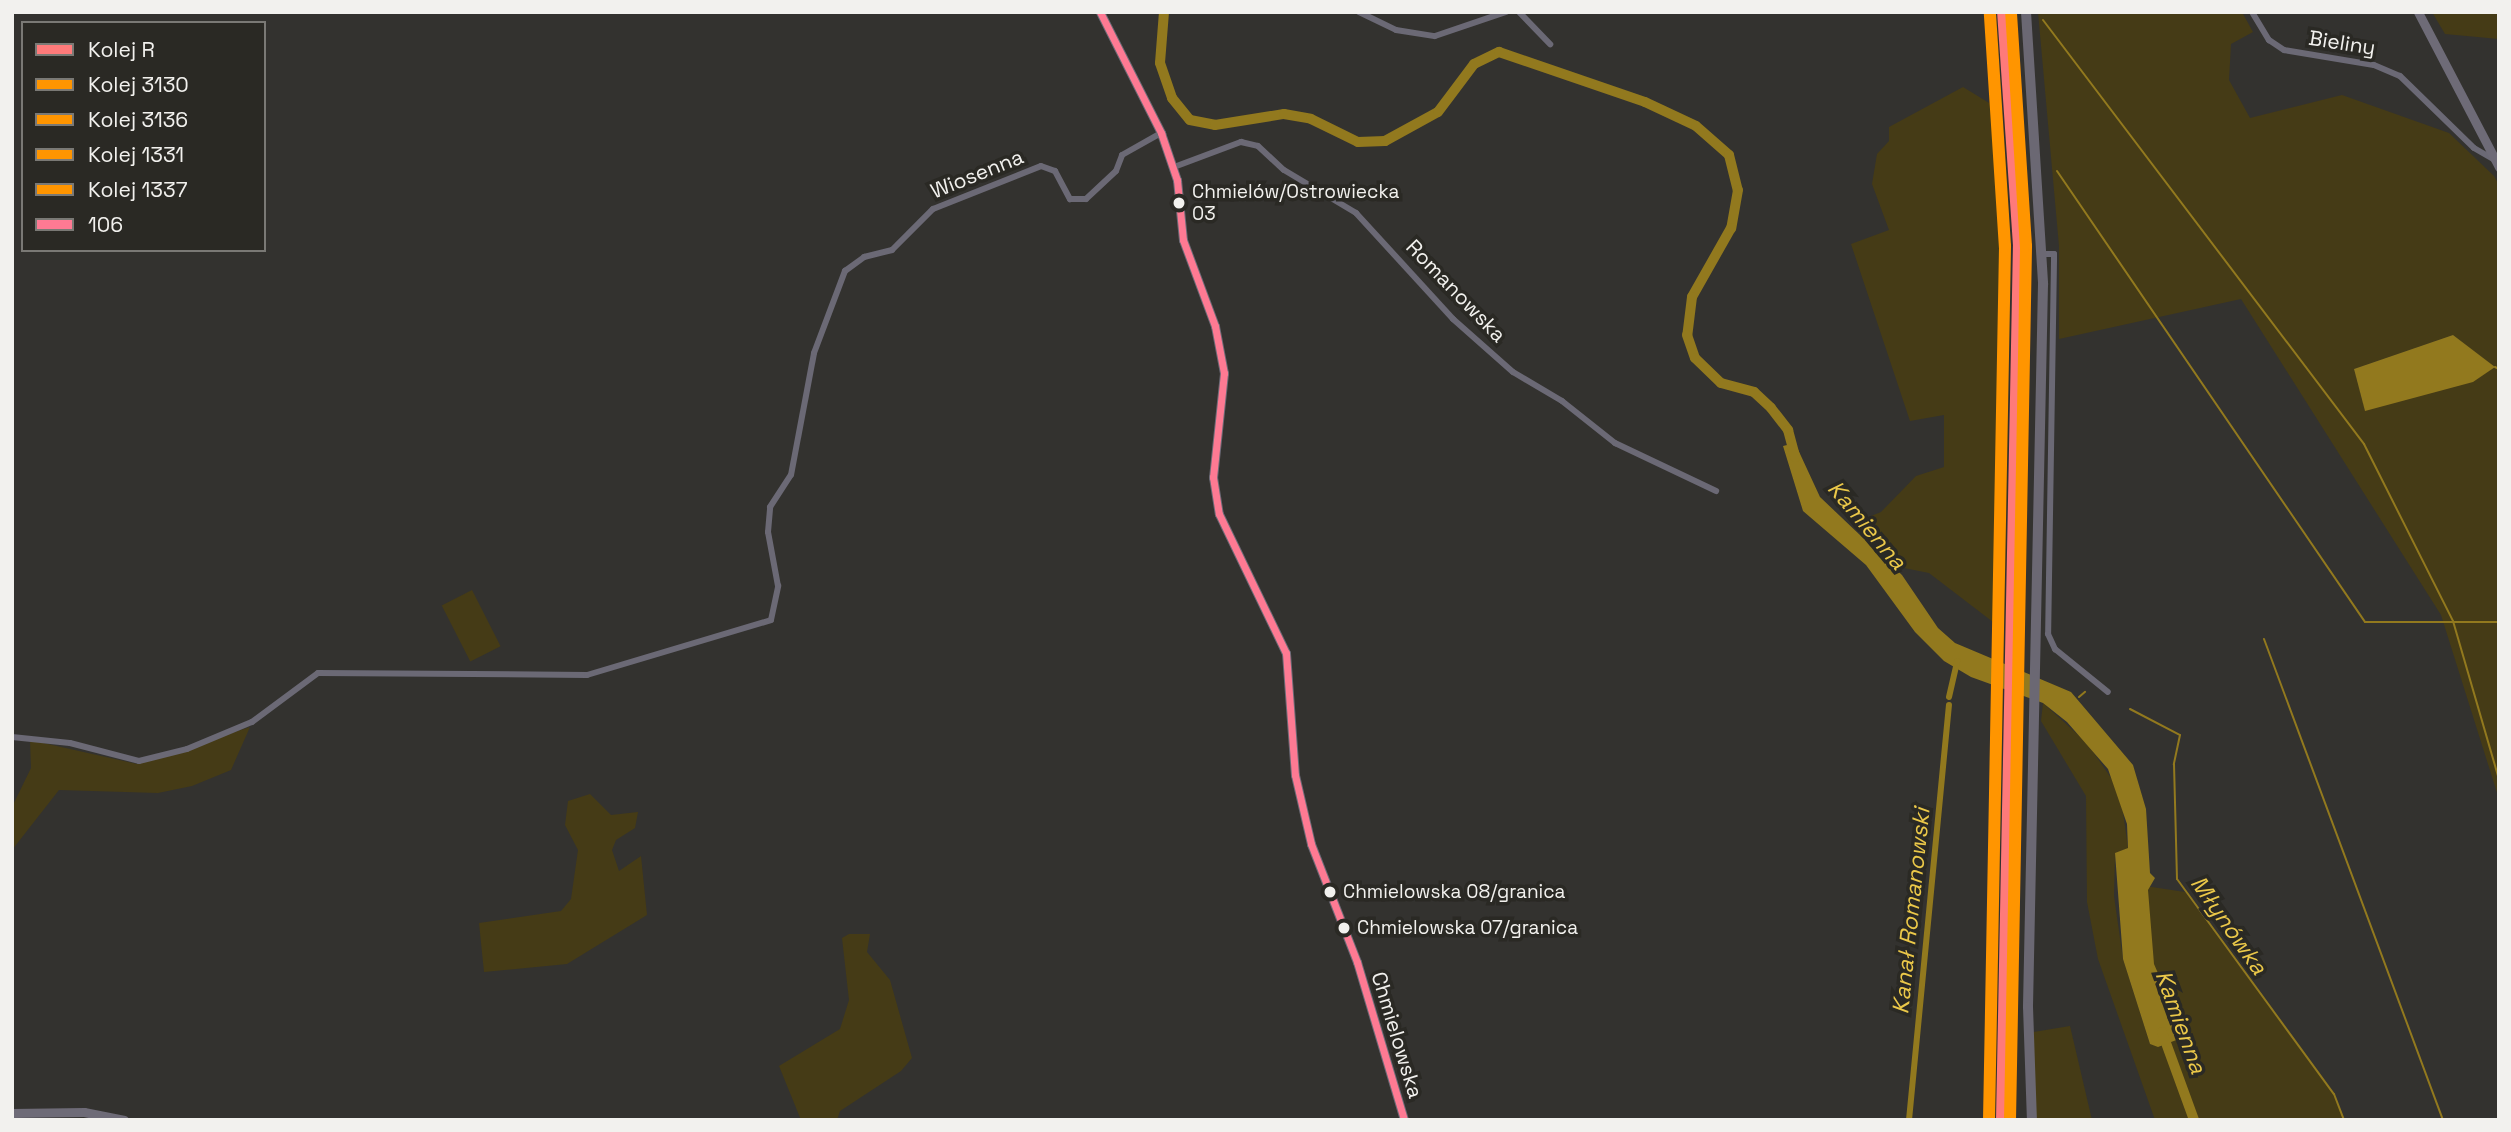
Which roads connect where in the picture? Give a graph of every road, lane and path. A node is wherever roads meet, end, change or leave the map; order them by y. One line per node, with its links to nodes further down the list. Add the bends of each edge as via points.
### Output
1 (1101, 12): 9 (street, Chmielowska)
2 (1359, 12): 3 (street, via 1396,30 1436,36)
3 (1506, 12)
4 (1519, 12): 8 (street)
5 (2026, 12): 12 (main road)
6 (2252, 12): 10 (street, Bieliny, via 2269,40 2284,50 2374,65 2400,76 2474,148)
7 (2418, 12): 10 (street)
8 (1550, 44)
9 (1161, 133): 11 (street, Chmielowska); 15 (street, Wiosenna, via 1130,148 1110,179 1086,199 1070,199 1055,171 1041,166 941,205 898,244 845,271 818,341 794,466 770,508 768,532 778,586 778,608 771,620 587,675 318,673 252,722 187,749 139,761 70,743)
10 (2497, 164)
11 (1174, 167): 13 (street, Romanowska, via 1241,142 1258,146 1284,170 1356,213 1453,319 1513,372 1562,401 1615,443); 18 (street, Chmielowska, via 1183,240 1214,326 1224,373 1213,477 1216,500 1233,550 1286,653 1295,775 1311,844 1357,962)
12 (2042, 254): 14 (street, via 2053,254 2054,260 2048,634 2056,649); 19 (main road, via 2028,1020)
13 (1716, 491)
14 (2108, 692)
15 (12, 737)
16 (12, 1113): 17 (street, via 84,1112)
17 (124, 1120)
18 (1404, 1120)
19 (2032, 1120)

